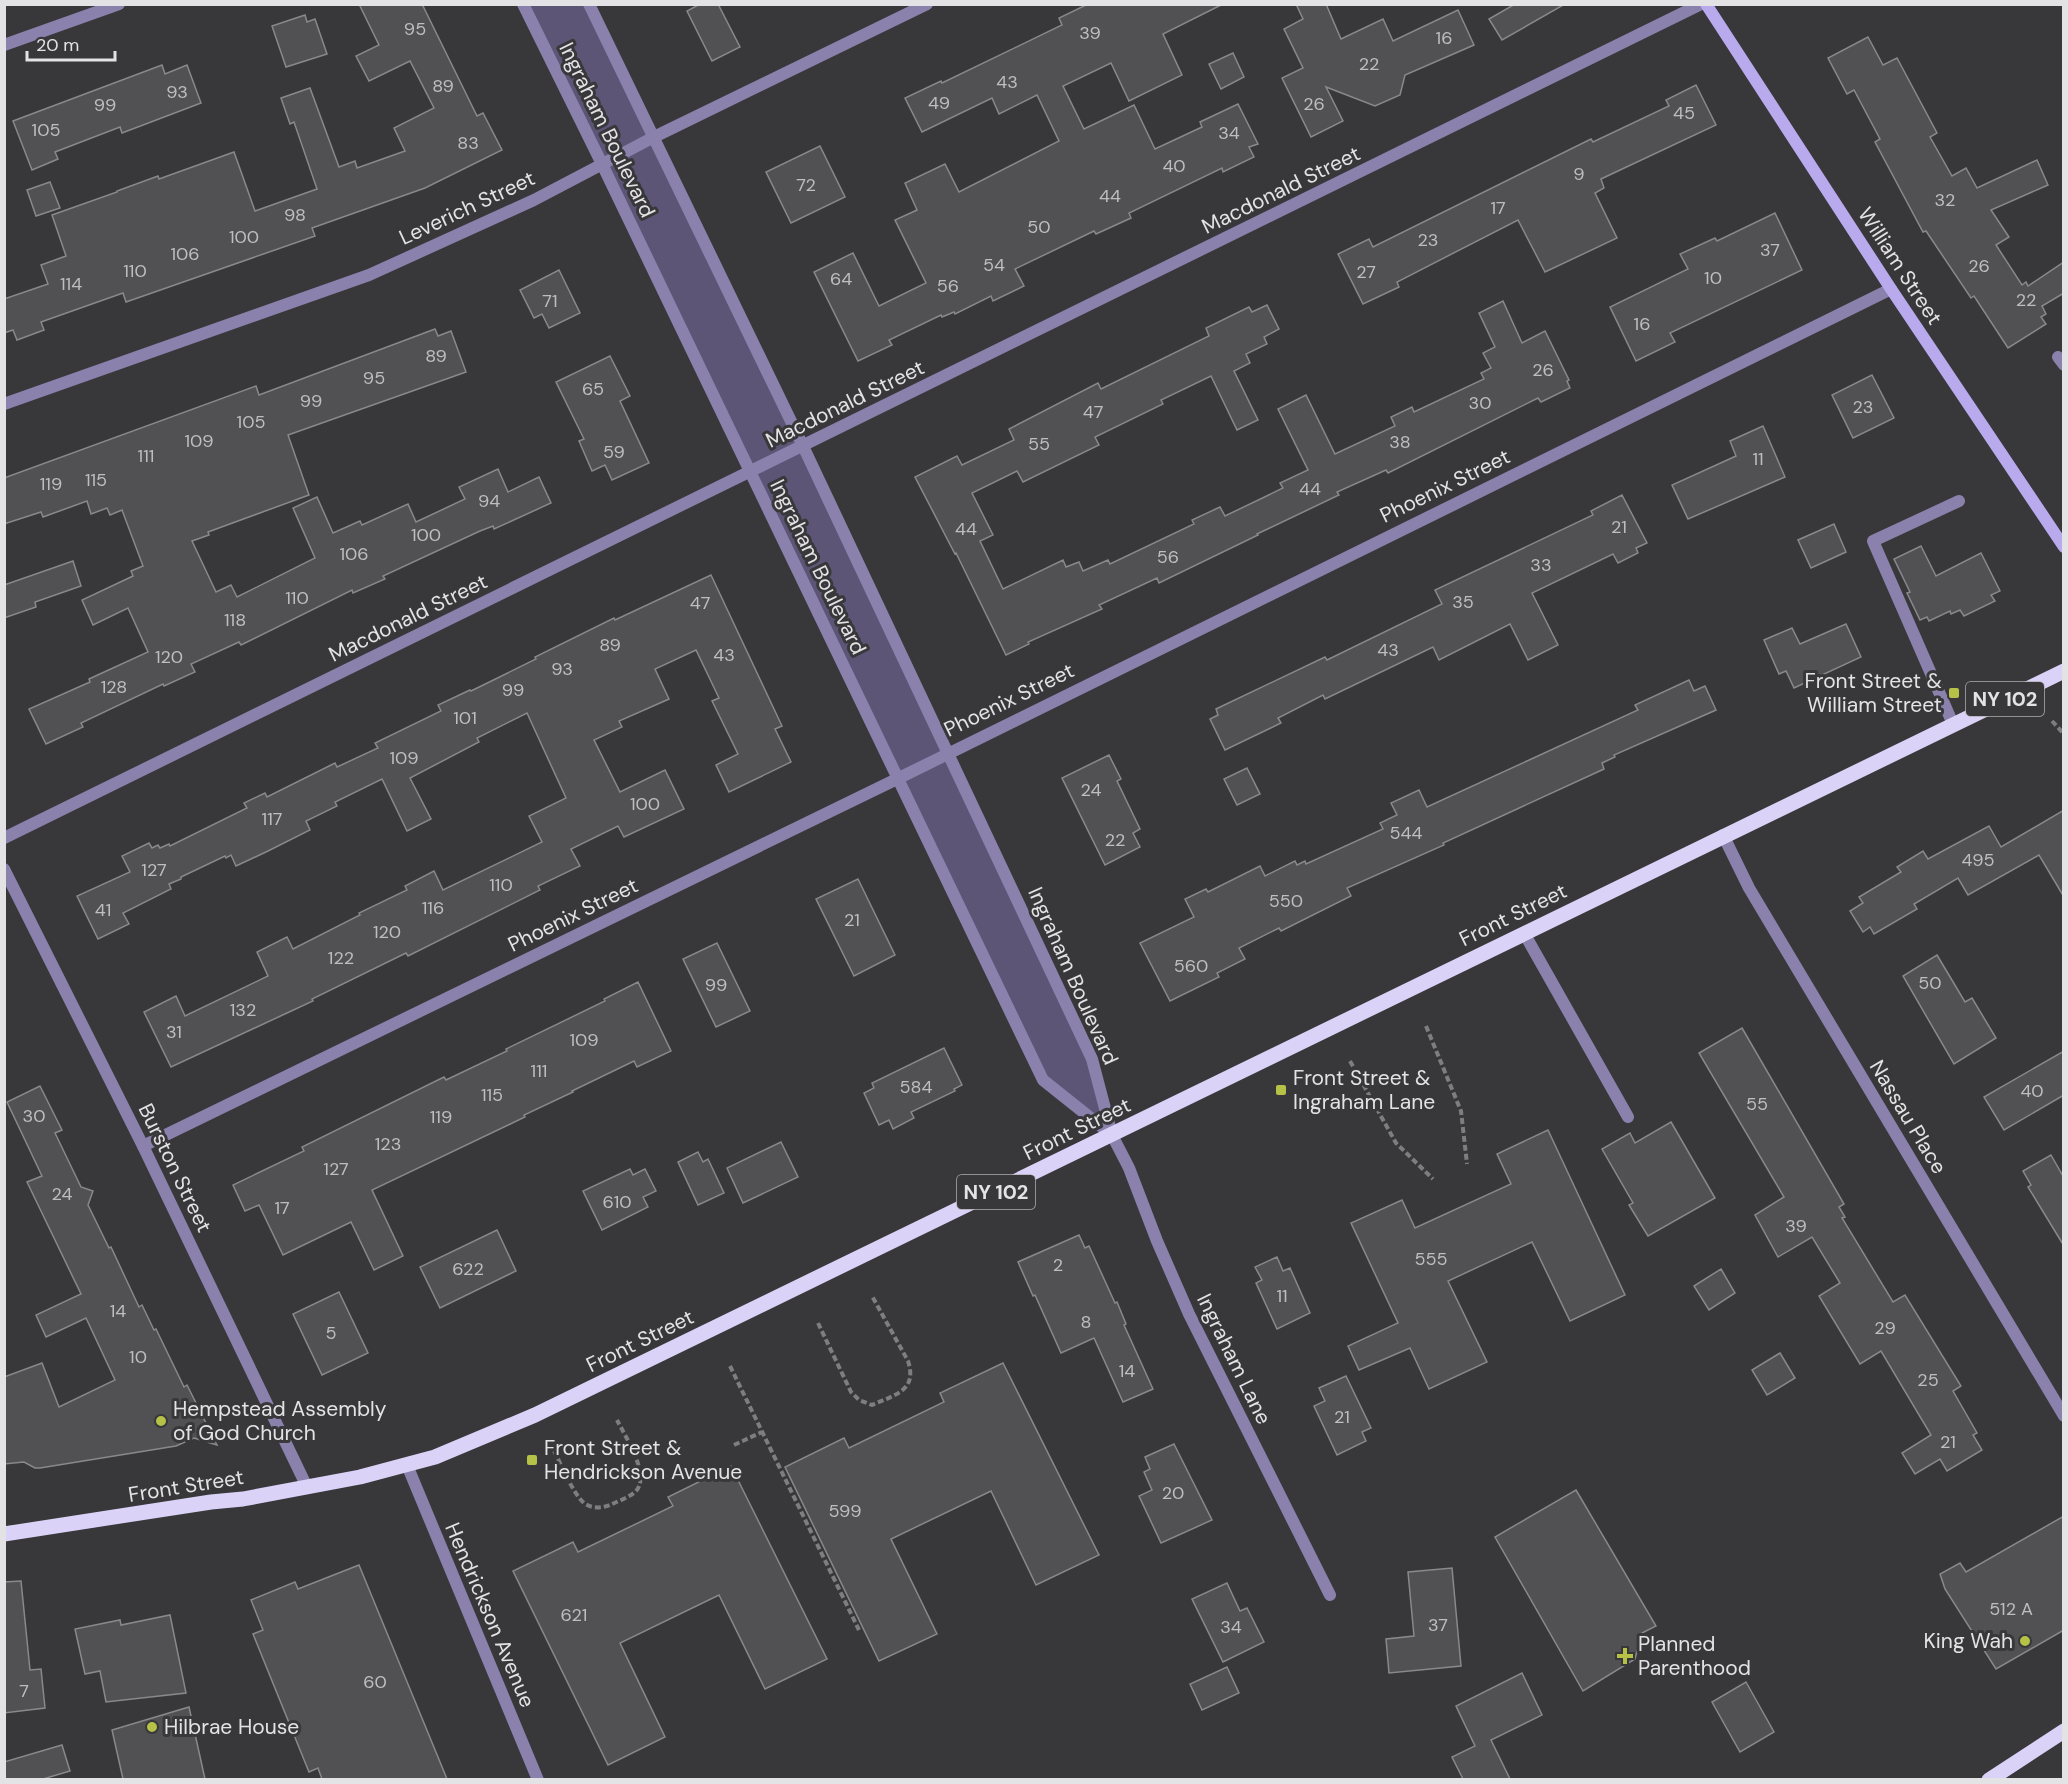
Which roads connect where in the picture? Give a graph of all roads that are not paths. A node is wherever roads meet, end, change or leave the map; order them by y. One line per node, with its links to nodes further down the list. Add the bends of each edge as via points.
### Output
1 (119, 4): 6 (street)
2 (523, 4): 8 (street, Ingraham Boulevard)
3 (589, 4): 7 (street, Ingraham Boulevard)
4 (927, 4): 7 (street, Leverich Street)
5 (1703, 4): 9 (street, William Street); 11 (street, Macdonald Street)
6 (4, 45)
7 (654, 137): 8 (street, Leverich Street); 11 (street, Ingraham Boulevard)
8 (603, 164): 10 (street, Leverich Street, via 369,275); 12 (street, Ingraham Boulevard)
9 (1891, 289): 14 (street, William Street); 17 (street, Phoenix Street)
10 (4, 404)
11 (803, 446): 12 (street, Macdonald Street); 17 (street, Ingraham Boulevard)
12 (750, 473): 18 (street, Ingraham Boulevard); 20 (street, Macdonald Street)
13 (1959, 501): 16 (street, via 1873,541)
14 (2064, 547)
15 (2064, 671): 16 (main road, Front Street / NY 102)
16 (1953, 724): 19 (main road, Front Street / NY 102)
17 (949, 752): 18 (street, Phoenix Street); 24 (street, Ingraham Boulevard, via 1092,1059)
18 (899, 778): 24 (street, Ingraham Boulevard, via 1043,1080); 25 (street, Phoenix Street)
19 (1723, 835): 22 (main road, Front Street / NY 102); 26 (street, Nassau Place, via 1749,888)
20 (4, 838)
21 (4, 869): 25 (street, Burston Street)
22 (1524, 933): 23 (street); 24 (main road, Front Street / NY 102)
23 (1628, 1117)
24 (1112, 1135): 27 (main road, Front Street / NY 102, via 535,1415); 30 (street, Ingraham Lane, via 1189,1314)
25 (143, 1146): 28 (street, Burston Street)
26 (2064, 1416)
27 (407, 1465): 28 (main road, Front Street / NY 102); 32 (street, Hendrickson Avenue)
28 (307, 1487): 29 (main road, Front Street / NY 102)
29 (4, 1534)
30 (1330, 1595)
31 (2064, 1731): 33 (main road)
32 (538, 1779)
33 (1989, 1779)

